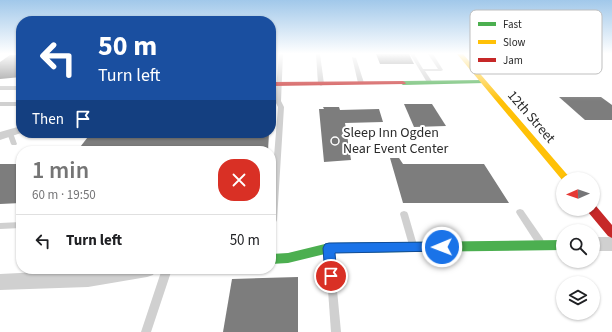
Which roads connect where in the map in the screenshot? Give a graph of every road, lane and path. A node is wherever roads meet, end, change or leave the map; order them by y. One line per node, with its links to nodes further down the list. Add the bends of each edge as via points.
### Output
1 (320, 69): 9 (lane)
2 (357, 69): 10 (lane)
3 (441, 69): 4 (lane)
4 (422, 70): 6 (lane)
5 (476, 74): 7 (street, 12th Street)
6 (430, 82): 7 (street); 10 (street)
7 (483, 82): 16 (street, 12th Street)
8 (276, 84): 9 (street)
9 (321, 84): 10 (street)
10 (361, 84)
11 (0, 88): 12 (lane)
12 (16, 88)
13 (276, 90): 17 (lane, via 282,107)
14 (0, 104): 15 (lane)
15 (16, 104)
16 (560, 172)
17 (276, 182)
18 (520, 212): 28 (lane)
19 (404, 214): 30 (lane)
20 (598, 216): 21 (street)
21 (601, 220): 22 (lane); 25 (street)
22 (612, 220)
23 (16, 225): 24 (lane)
24 (0, 226)
25 (612, 233)
26 (600, 244): 27 (street)
27 (612, 244)
28 (542, 245): 29 (street); 30 (street)
29 (556, 245)
30 (414, 247): 31 (street)
31 (329, 248): 32 (street); 37 (lane)
32 (276, 259)
33 (120, 274): 35 (street, via 88,280)
34 (165, 274): 36 (lane)
35 (0, 282)
36 (146, 332)
37 (336, 332)

